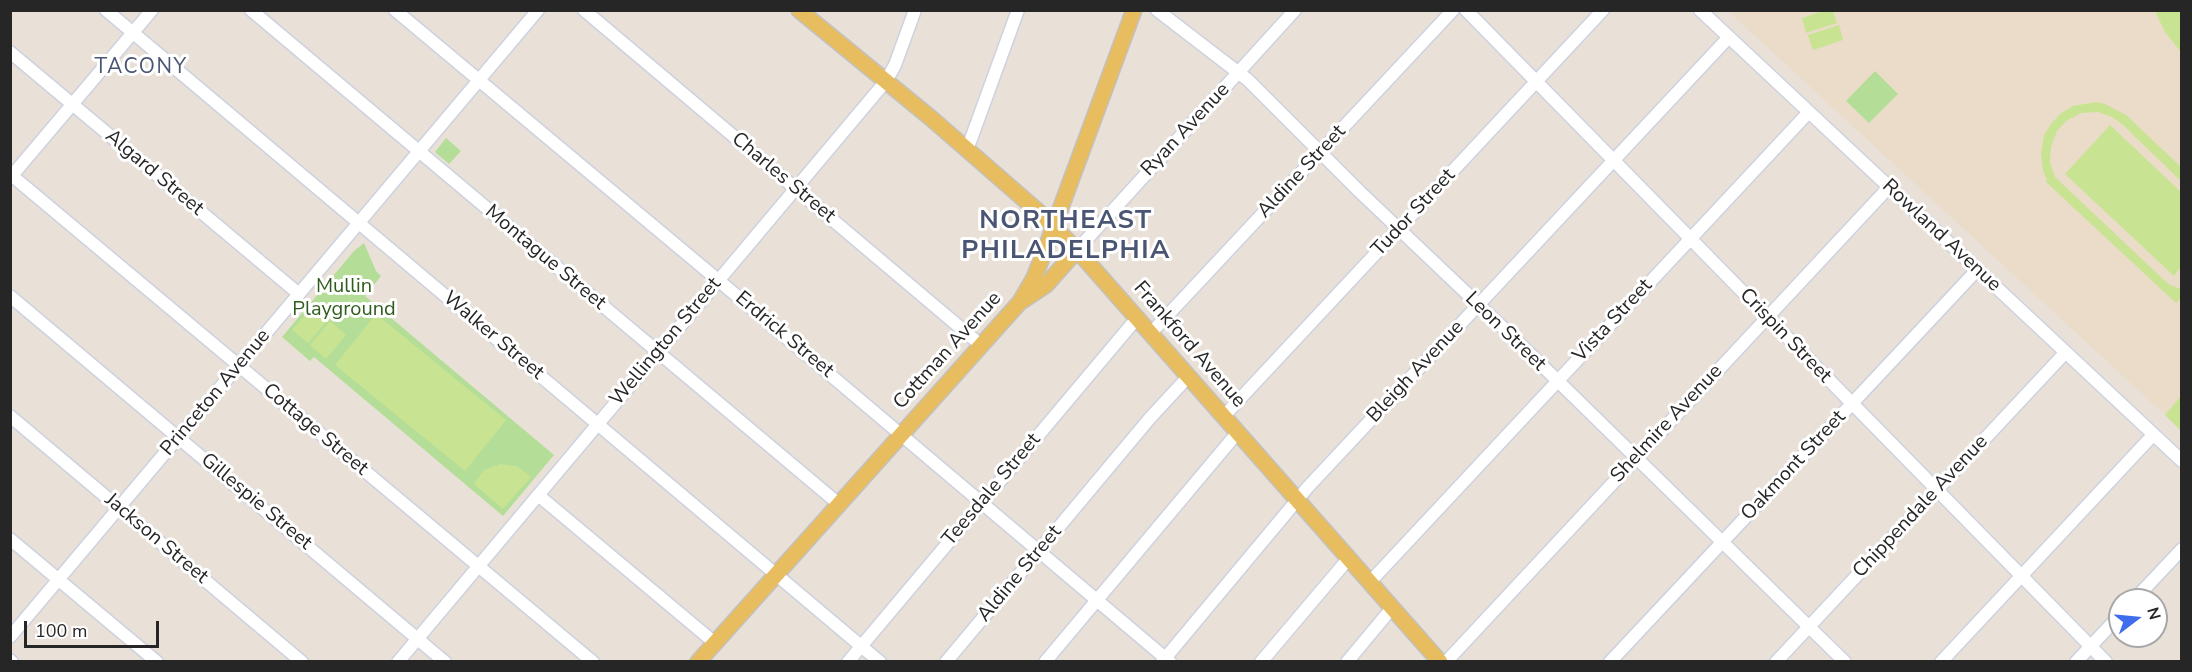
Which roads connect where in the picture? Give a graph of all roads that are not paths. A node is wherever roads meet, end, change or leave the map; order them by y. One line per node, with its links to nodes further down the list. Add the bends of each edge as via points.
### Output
1 (106, 10): 17 (street, Walker Street)
2 (152, 10): 17 (street)
3 (251, 10): 27 (street, Montague Street)
4 (395, 10): 21 (street, Erdrick Street)
5 (538, 10): 21 (street, Princeton Avenue)
6 (584, 10): 32 (street, Charles Street)
7 (915, 10): 22 (street, Wellington Street)
8 (1018, 10): 26 (street)
9 (1134, 10): 34 (main road, Cottman Avenue)
10 (1157, 10): 20 (street, Leon Street)
11 (1295, 10): 20 (street, Ryan Avenue)
12 (1453, 10): 28 (street, Aldine Street)
13 (1466, 10): 23 (street, Crispin Street)
14 (1603, 10): 23 (street, Tudor Street)
15 (1700, 10): 18 (street, Rowland Avenue)
16 (802, 12): 22 (main road, Frankford Avenue)
17 (132, 33): 24 (street); 33 (street, Walker Street)
18 (1729, 38): 25 (street, Rowland Avenue); 29 (street, Bleigh Avenue)
19 (10, 52): 24 (street, Algard Street)
20 (1238, 73): 28 (street, Leon Street); 37 (street, Ryan Avenue)
21 (479, 81): 27 (street, Princeton Avenue); 39 (street, Erdrick Street)
22 (886, 81): 26 (main road, Frankford Avenue); 32 (street, Wellington Street)
23 (1536, 82): 29 (street, Crispin Street); 35 (street, Tudor Street)
24 (73, 104): 30 (street); 40 (street, Algard Street)
25 (1808, 113): 31 (street, Rowland Avenue); 36 (street, Vista Street)
26 (968, 150): 34 (main road, Frankford Avenue)
27 (419, 151): 33 (street, Princeton Avenue); 48 (street, Montague Street)
28 (1320, 152): 35 (street, Leon Street); 46 (street, Aldine Street)
29 (1614, 161): 36 (street, Crispin Street); 43 (street, Bleigh Avenue)
30 (11, 176): 50 (street, Cottage Street)
31 (1889, 187): 38 (street, Rowland Avenue); 44 (street, Shelmire Avenue)
32 (796, 188): 39 (street, Wellington Street); 47 (street, Charles Street)
33 (359, 223): 40 (street, Princeton Avenue); 56 (street, Walker Street)
34 (1054, 226): 37 (main road, Frankford Avenue); 42 (main road, Cottman Avenue)
35 (1399, 229): 43 (street, Leon Street); 55 (street, Tudor Street)
36 (1690, 239): 44 (street, Crispin Street); 52 (street, Vista Street)
37 (1077, 250): 42 (main road, via 1046,285); 45 (main road, Frankford Avenue)
38 (1977, 270): 49 (street, Rowland Avenue); 53 (street, Oakmont Street)
39 (718, 280): 48 (street, Wellington Street); 58 (street, Erdrick Street)
40 (299, 294): 50 (street, Princeton Avenue)
41 (10, 296): 60 (street, Gillespie Street)
42 (1020, 302): 47 (main road, Cottman Avenue)
43 (1478, 306): 52 (street, Leon Street); 65 (street, Bleigh Avenue)
44 (1767, 317): 53 (street, Crispin Street); 61 (street, Shelmire Avenue)
45 (1137, 318): 46 (main road, Frankford Avenue); 66 (street, Teesdale Street)
46 (1150, 333): 51 (main road, Frankford Avenue)
47 (982, 346): 58 (main road, Cottman Avenue)
48 (658, 352): 56 (street, Wellington Street); 67 (street, Montague Street)
49 (2065, 353): 59 (street, Rowland Avenue); 63 (street, Chippendale Avenue)
50 (239, 366): 60 (street, Princeton Avenue); 74 (street, Cottage Street)
51 (1188, 377): 55 (main road, Frankford Avenue); 72 (street, Aldine Street)
52 (1557, 382): 61 (street, Leon Street); 78 (street, Vista Street)
53 (1852, 404): 63 (street, Crispin Street); 70 (street, Oakmont Street)
54 (10, 416): 68 (street, Jackson Street)
55 (1224, 416): 57 (main road, Frankford Avenue)
56 (598, 423): 64 (street, Wellington Street); 75 (street, Walker Street)
57 (1238, 432): 65 (main road, Frankford Avenue); 80 (street)
58 (902, 435): 66 (street, Erdrick Street); 67 (main road, Cottman Avenue)
59 (2153, 435): 62 (street, Rowland Avenue); 76 (street)
60 (179, 437): 68 (street, Princeton Avenue); 85 (street, Gillespie Street)
61 (1635, 458): 70 (street, Leon Street); 103 (street, Shelmire Avenue)
62 (2181, 461)
63 (1937, 490): 76 (street, Crispin Street); 82 (street, Chippendale Avenue)
64 (538, 495): 74 (street, Wellington Street); 86 (street)
65 (1298, 500): 73 (main road, Frankford Avenue); 89 (street, Bleigh Avenue)
66 (982, 502): 72 (street, Erdrick Street); 87 (street, Teesdale Street)
67 (840, 505): 75 (main road, Cottman Avenue)
68 (119, 508): 77 (street, Princeton Avenue); 91 (street, Jackson Street)
69 (10, 539): 77 (street)
70 (1723, 542): 82 (street, Leon Street); 104 (street, Oakmont Street)
71 (2181, 549): 79 (street)
72 (1039, 551): 80 (street, Erdrick Street); 98 (street, Aldine Street)
73 (1349, 558): 78 (main road, Frankford Avenue); 100 (street)
74 (478, 566): 85 (street, Wellington Street); 94 (street, Cottage Street)
75 (777, 574): 86 (main road, Cottman Avenue); 87 (street, Walker Street)
76 (2021, 576): 88 (street, Crispin Street); 107 (street)
77 (59, 579): 84 (street, Princeton Avenue); 90 (street)
78 (1370, 582): 81 (main road, Frankford Avenue)
79 (2145, 588)
80 (1097, 600): 89 (street, Erdrick Street); 99 (street)
81 (1392, 608): 101 (street); 102 (main road, Frankford Avenue)
82 (1809, 626): 105 (street, Chippendale Avenue); 106 (street, Leon Street)
83 (2108, 628): 88 (street)
84 (10, 637)
85 (417, 638): 92 (street, Wellington Street); 93 (street, Gillespie Street)
86 (715, 643): 95 (main road, Cottman Avenue)
87 (861, 645): 96 (street, Teesdale Street); 97 (street, Walker Street)
88 (2091, 646): 108 (street); 109 (street, Crispin Street)
89 (1166, 660)
90 (157, 662)
91 (302, 662)
92 (398, 662)
93 (445, 662)
94 (593, 662)
95 (698, 662)
96 (848, 662)
97 (880, 662)
98 (946, 662)
99 (1045, 662)
100 (1261, 662)
101 (1347, 662)
102 (1440, 662)
103 (1446, 662)
104 (1610, 662)
105 (1776, 662)
106 (1845, 662)
107 (1941, 662)
108 (2076, 662)
109 (2106, 662)

